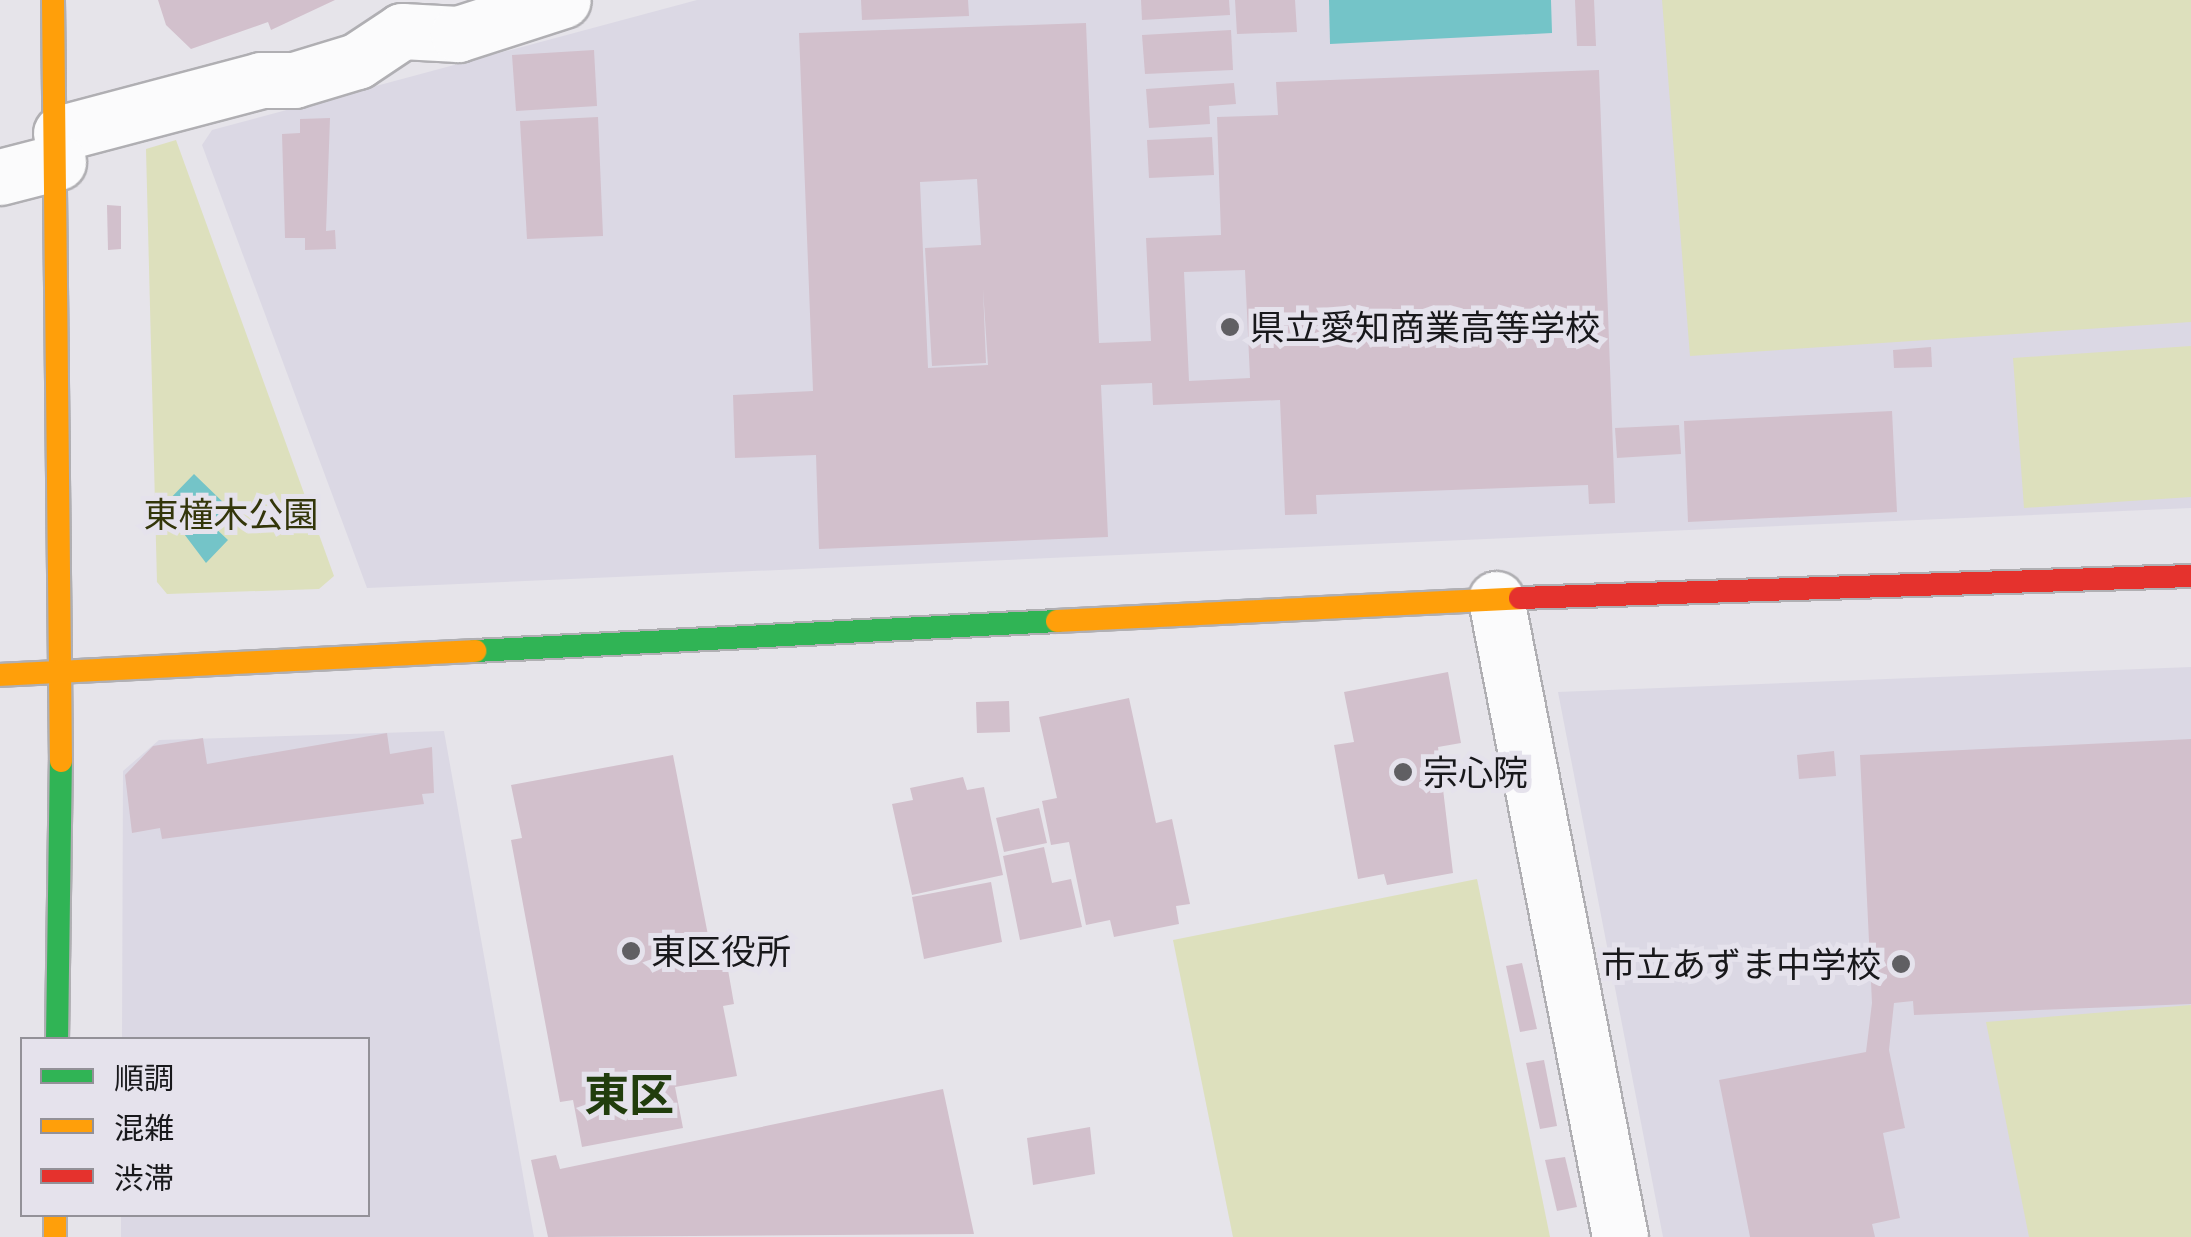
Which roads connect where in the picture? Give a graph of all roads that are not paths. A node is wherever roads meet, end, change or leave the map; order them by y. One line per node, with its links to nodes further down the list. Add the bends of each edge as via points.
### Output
1 (53, 0): 4 (street)
2 (563, 0): 3 (street, via 458,34)
3 (406, 16): 4 (street, via 294,80 261,80)
4 (60, 148): 5 (street); 8 (street)
5 (0, 177)
6 (2191, 576): 7 (street)
7 (1496, 599): 8 (street); 11 (street)
8 (61, 670): 9 (street); 10 (street)
9 (0, 675)
10 (57, 1037)
11 (1620, 1237)

